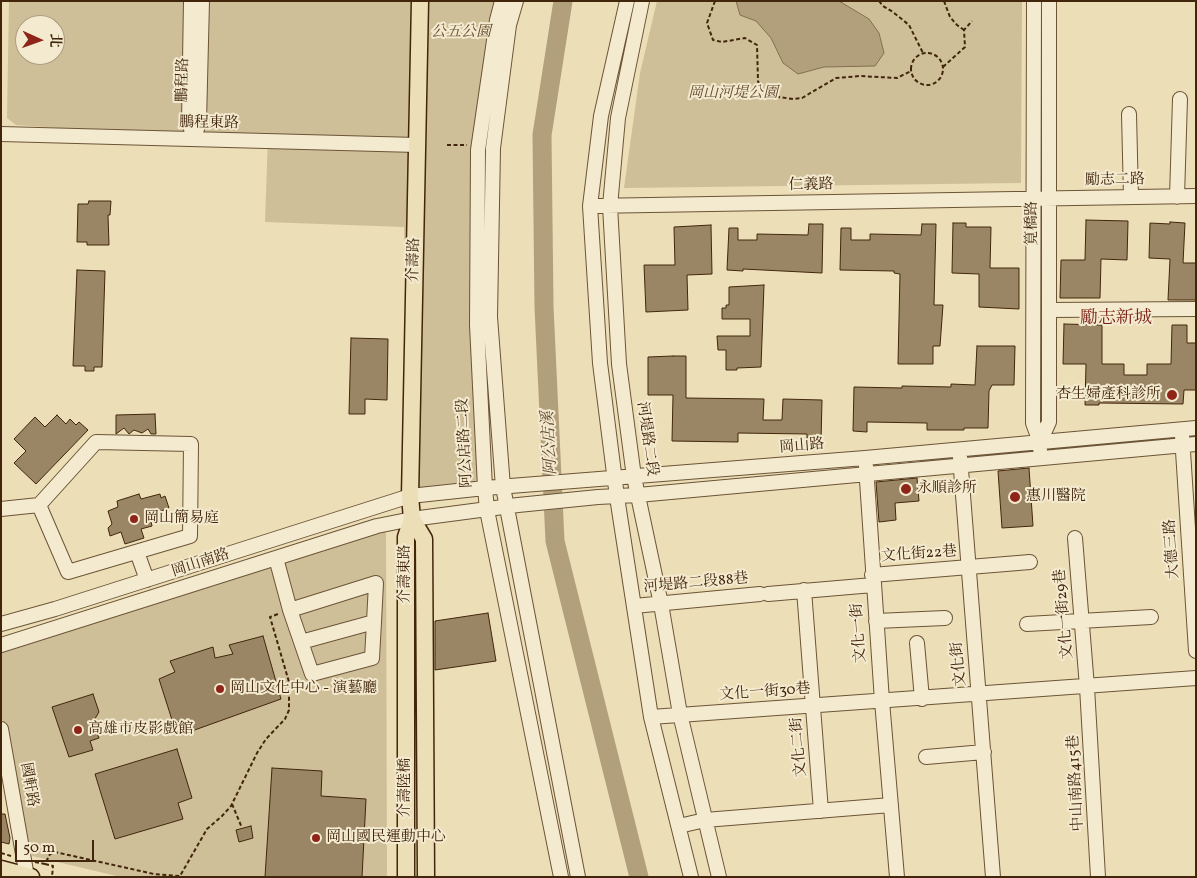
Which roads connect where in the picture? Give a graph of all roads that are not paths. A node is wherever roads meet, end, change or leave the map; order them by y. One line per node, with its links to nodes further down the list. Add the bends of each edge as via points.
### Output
1 (191, 1): 15 (street, 鵬程路, via 189,122)
2 (202, 1): 15 (street, 鵬程路, via 200,122)
3 (420, 1): 16 (main road, 介壽路)
4 (502, 1): 39 (street, 阿公店路二段, via 479,146 477,325)
5 (516, 1): 38 (street, via 509,24 493,148 490,317)
6 (627, 1): 22 (street, via 601,116)
7 (642, 1): 23 (street, 河堤路二段, via 618,118)
8 (1034, 1): 10 (street, 筧橋路)
9 (1049, 1): 11 (street, 筧橋路)
10 (1034, 58): 11 (street); 21 (street, 筧橋路)
11 (1049, 58): 20 (street, 筧橋路)
12 (1180, 99): 19 (street)
13 (1128, 114): 18 (street)
14 (1, 134): 15 (street, 鵬程東路)
15 (194, 139): 16 (street, 鵬程東路)
16 (417, 145): 41 (main road, 介壽路)
17 (1196, 196): 19 (street, 勵志二路)
18 (1130, 197): 19 (street, 勵志二路); 20 (street, 勵志二路)
19 (1177, 197)
20 (1049, 198): 21 (street, 勵志二路); 25 (street, 筧橋路)
21 (1034, 199): 23 (street, 仁義路); 26 (street, 筧橋路)
22 (590, 206): 23 (street, 仁義路); 37 (street, via 600,363)
23 (610, 206): 36 (street, 河堤路二段, via 619,364)
24 (1196, 309): 25 (street)
25 (1049, 310): 27 (street, 筧橋路)
26 (1033, 343): 27 (street); 29 (street, 筧橋路, via 1033,423)
27 (1049, 344): 29 (street, 筧橋路, via 1049,422)
28 (1189, 429): 29 (street, 岡山路); 30 (street, 大德三路)
29 (1040, 442): 31 (street, 岡山路); 33 (street, 筧橋路)
30 (1189, 444): 33 (street); 69 (street, 大德三路)
31 (959, 448): 32 (street, 岡山路); 34 (street, 文化街)
32 (865, 458): 35 (street, 文化一街); 36 (street, 岡山路)
33 (1040, 458): 34 (street)
34 (961, 465): 35 (street); 52 (street, 文化街)
35 (866, 474): 40 (street); 54 (street, 文化一街)
36 (634, 477): 37 (street, 岡山路); 40 (street, 河堤路二段)
37 (615, 478): 38 (street, 岡山路); 42 (street)
38 (510, 486): 39 (street, 岡山路); 44 (street)
39 (485, 488): 41 (street, 岡山路); 46 (street, 阿公店路二段)
40 (638, 495): 42 (street); 56 (street, 河堤路二段)
41 (410, 496): 47 (main road, 介壽路); 53 (street, 岡山南路)
42 (617, 497): 44 (street); 57 (street)
43 (39, 505): 45 (street); 49 (street, via 68,572); 49 (street, via 96,442 190,444 190,536)
44 (512, 506): 46 (street); 92 (street)
45 (1, 509)
46 (487, 510): 47 (street); 91 (street, 阿公店路二段)
47 (412, 519): 50 (street, 岡山南路, via 376,526); 73 (main road, 介壽東路, via 406,537); 76 (main road, 介壽東路, via 424,540)
48 (1075, 538): 62 (street, 文化一街29巷)
49 (137, 552): 53 (street)
50 (279, 557): 58 (street); 68 (street, 岡山南路)
51 (1030, 562): 52 (street, 文化街22巷)
52 (969, 568): 54 (street, 文化街22巷); 72 (street, 文化街)
53 (147, 580): 64 (street, 岡山南路)
54 (873, 580): 55 (street, 文化街22巷); 61 (street, 文化一街)
55 (804, 590): 56 (street, 河堤路二段88巷); 77 (street, 文化二街)
56 (661, 604): 57 (street, 河堤路二段88巷); 78 (street, 河堤路二段)
57 (634, 606): 79 (street)
58 (293, 609): 63 (street, via 376,583); 66 (street)
59 (1151, 617): 62 (street)
60 (944, 618): 61 (street)
61 (876, 621): 75 (street, 文化一街)
62 (1082, 621): 65 (street); 71 (street, 文化一街29巷)
63 (374, 622): 66 (street); 66 (street, via 372,658 312,674)
64 (1, 624)
65 (1027, 624)
66 (300, 642)
67 (917, 643): 74 (street)
68 (1, 645)
69 (1196, 651)
70 (1196, 678): 71 (street)
71 (1087, 687): 72 (street); 97 (street, 中山南路415巷)
72 (979, 694): 74 (street); 81 (street, 文化街)
73 (406, 698): 89 (main road, 介壽陸橋)
74 (922, 699): 75 (street)
75 (882, 701): 77 (street, 文化一街30巷); 83 (street, 文化一街)
76 (425, 704): 90 (main road, 介壽陸橋)
77 (813, 706): 78 (street, 文化一街30巷); 84 (street, 文化二街)
78 (680, 714): 79 (street, 文化一街30巷); 85 (street, 河堤路二段)
79 (651, 718): 86 (street)
80 (1, 729): 88 (street, 國軒路)
81 (984, 752): 82 (street); 96 (street, 文化街)
82 (926, 757)
83 (891, 805): 84 (street); 95 (street, 文化一街)
84 (821, 811): 85 (street)
85 (705, 820): 86 (street); 94 (street, 河堤路二段)
86 (679, 826): 93 (street)
87 (1, 869): 88 (main road)
88 (29, 877)
89 (406, 877)
90 (426, 877)
91 (562, 877)
92 (578, 877)
93 (692, 877)
94 (719, 877)
95 (897, 877)
96 (993, 877)
97 (1098, 877)

